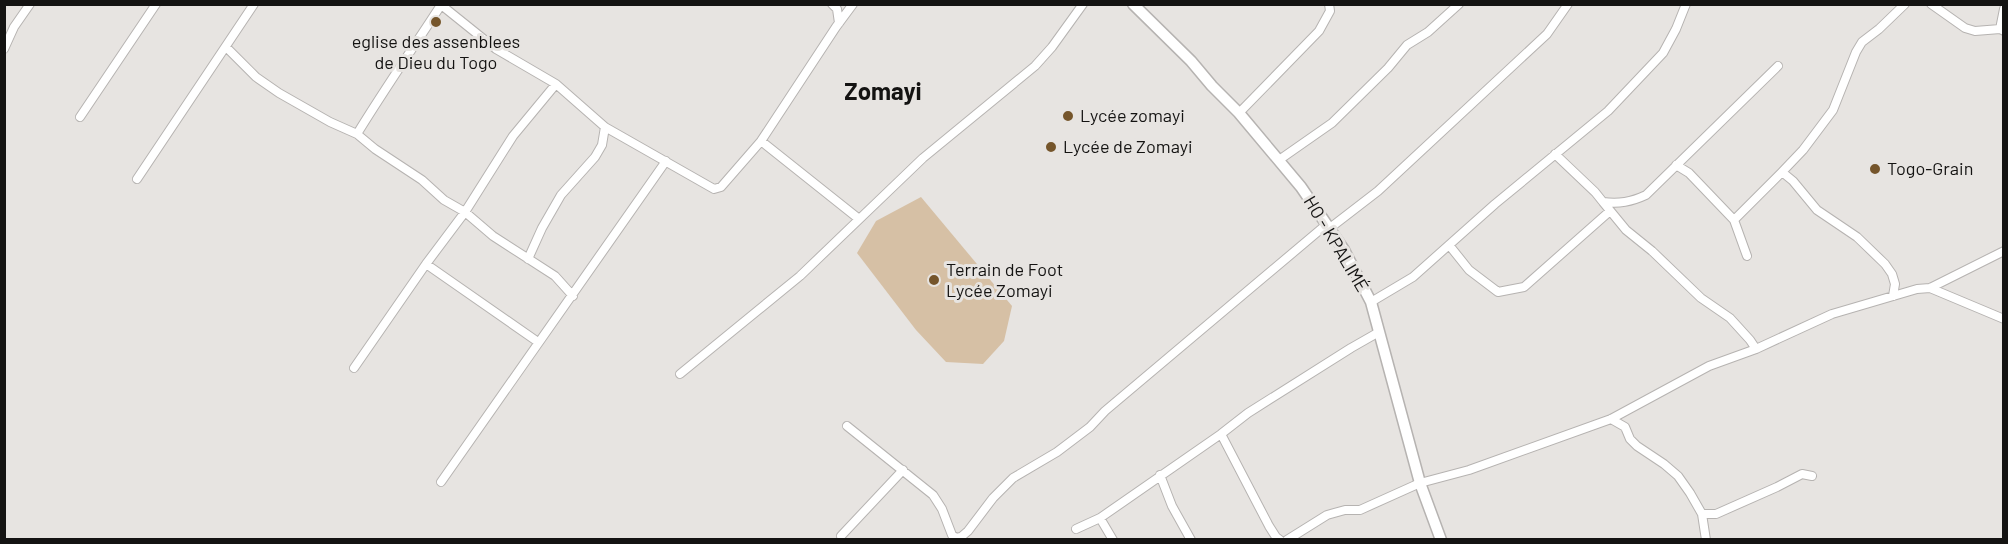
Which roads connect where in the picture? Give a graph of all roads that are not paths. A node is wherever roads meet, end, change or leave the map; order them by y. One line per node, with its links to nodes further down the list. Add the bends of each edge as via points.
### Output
1 (30, 4): 19 (street)
2 (156, 4): 23 (street)
3 (254, 4): 18 (street)
4 (832, 4): 16 (street)
5 (853, 4): 16 (street)
6 (1083, 4): 36 (street, via 1035,66 923,158)
7 (1133, 4): 22 (main road, HO - KPALIMÉ)
8 (1329, 4): 22 (street, via 1330,10 1319,31)
9 (1459, 4): 28 (street, via 1407,45 1332,123)
10 (1568, 4): 38 (street, via 1547,34 1525,55 1386,184)
11 (1686, 4): 27 (street, via 1672,38 1657,60 1608,111)
12 (1905, 4): 31 (street, via 1862,42 1833,110)
13 (1931, 4): 17 (street, via 1965,28)
14 (440, 5): 21 (street, via 496,49); 25 (street)
15 (2004, 9): 17 (street)
16 (839, 23): 26 (street)
17 (2002, 30)
18 (226, 47): 25 (street, via 279,93); 32 (street)
19 (4, 49)
20 (1778, 66): 30 (street)
21 (556, 84): 24 (street); 35 (street, via 513,136)
22 (1239, 113): 28 (main road, HO - KPALIMÉ)
23 (81, 117)
24 (605, 127): 29 (street); 42 (street, via 595,157 561,195)
25 (357, 134): 35 (street)
26 (761, 141): 29 (street, via 717,189 705,186); 36 (street)
27 (1555, 154): 33 (street); 39 (street)
28 (1279, 160): 38 (main road, HO - KPALIMÉ)
29 (666, 161): 45 (street)
30 (1676, 165): 33 (street, via 1646,195 1618,204); 37 (street, via 1689,173)
31 (1782, 172): 37 (street); 46 (street, via 1817,210 1857,237 1885,264 1895,284)
32 (137, 179)
33 (1603, 202): 34 (street)
34 (1610, 211): 39 (street, via 1524,287 1498,292 1469,270); 51 (street, via 1701,298 1730,318)
35 (465, 212): 42 (street); 43 (street)
36 (859, 219): 53 (street, via 800,276)
37 (1734, 220): 41 (street)
38 (1329, 226): 47 (main road, HO - KPALIMÉ); 57 (street, via 1090,427 1013,478 961,537 952,535 933,495)
39 (1449, 245): 47 (street, via 1413,277)
40 (2004, 251): 44 (street)
41 (1747, 256)
42 (528, 259): 45 (street, via 555,276)
43 (426, 264): 50 (street); 52 (street)
44 (1930, 288): 46 (street); 48 (street)
45 (573, 296): 50 (street)
46 (1893, 296): 51 (street, via 1832,314)
47 (1371, 302): 49 (main road, HO - KPALIMÉ)
48 (2004, 318)
49 (1379, 333): 56 (street, via 1248,412); 61 (main road, HO - KPALIMÉ)
50 (538, 342): 60 (street)
51 (1756, 349): 54 (street, via 1709,366)
52 (354, 368)
53 (680, 374)
54 (1611, 419): 61 (street, via 1469,470); 62 (street, via 1625,427 1636,446 1678,476)
55 (847, 426): 57 (street)
56 (1221, 434): 58 (street); 68 (street)
57 (903, 470): 65 (street)
58 (1160, 476): 63 (street); 67 (street)
59 (1812, 476): 62 (street, via 1802,474 1716,513)
60 (441, 482)
61 (1420, 483): 69 (street, via 1360,510 1327,515); 70 (main road, HO - KPALIMÉ)
62 (1702, 514): 71 (street)
63 (1100, 518): 64 (street); 66 (street)
64 (1076, 529)
65 (842, 537)
66 (1113, 540)
67 (1191, 540)
68 (1280, 540)
69 (1287, 540)
70 (1441, 540)
71 (1706, 540)

